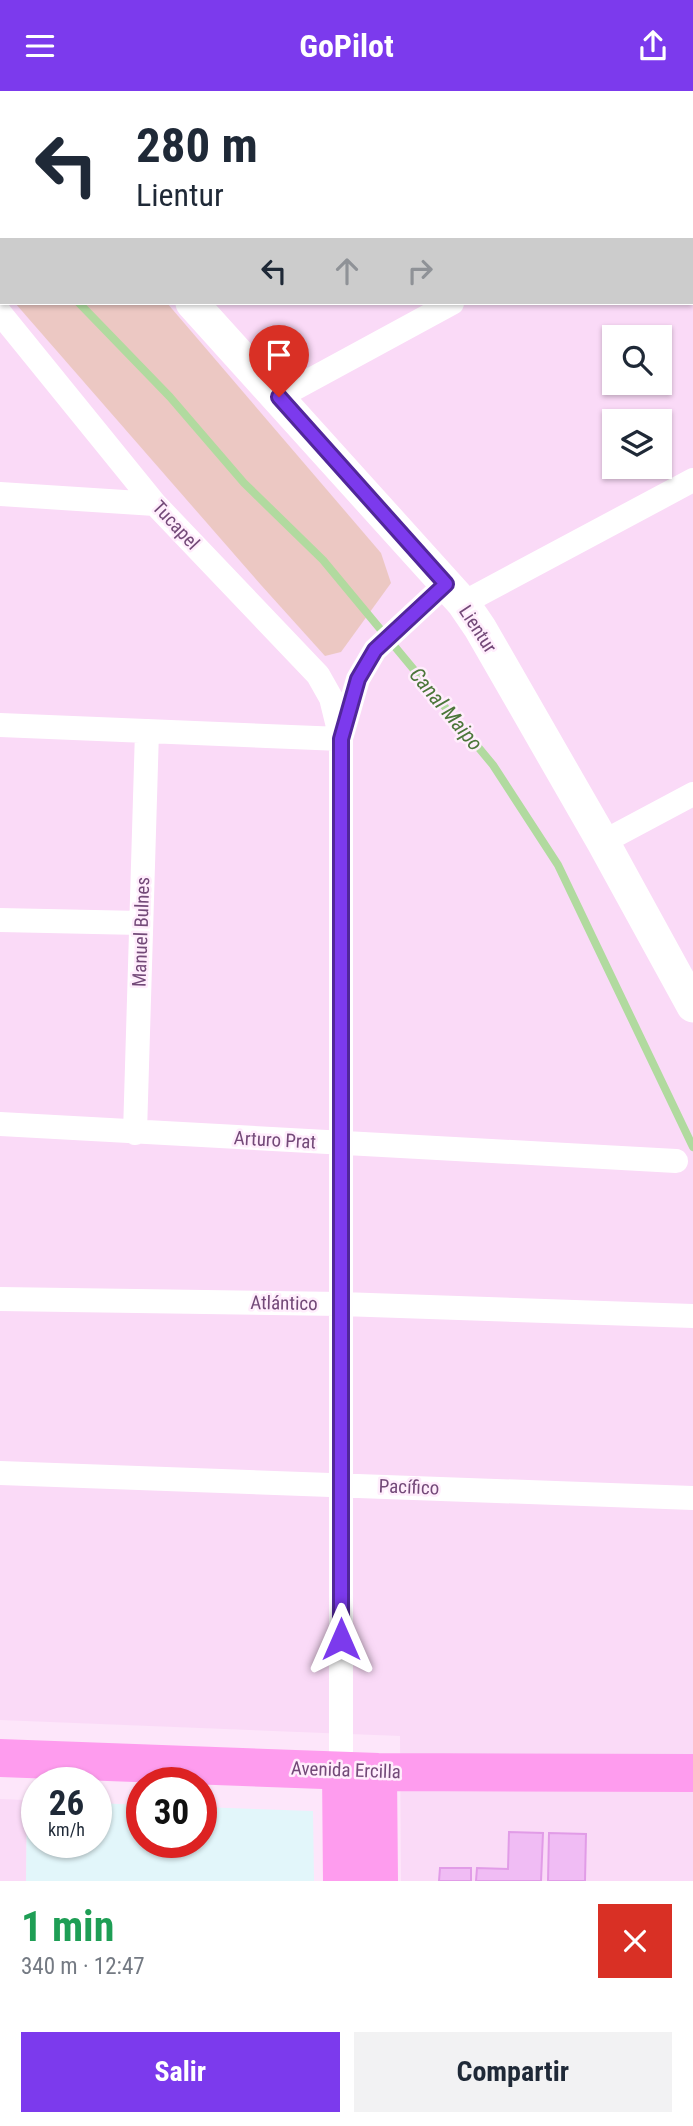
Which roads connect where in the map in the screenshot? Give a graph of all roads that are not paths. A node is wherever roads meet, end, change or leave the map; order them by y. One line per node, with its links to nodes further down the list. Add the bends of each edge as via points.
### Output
1 (194, 305): 4 (street, Lientur)
2 (448, 305): 4 (street)
3 (0, 313): 7 (street, Tucapel)
4 (279, 397): 8 (street, Lientur)
5 (693, 480): 8 (street, Tucapel)
6 (0, 494): 7 (street)
7 (155, 504): 11 (street, Tucapel, via 317,675 331,698)
8 (454, 594): 11 (street, Tucapel, via 375,650 358,679); 13 (street, Lientur, via 480,628)
9 (0, 725): 10 (street)
10 (147, 731): 11 (street); 15 (street, Manuel Bulnes)
11 (341, 739): 19 (street, Tucapel)
12 (693, 794): 13 (street)
13 (603, 842): 16 (street, Lientur)
14 (0, 920): 15 (street)
15 (141, 923): 18 (street, Manuel Bulnes)
16 (693, 1006)
17 (0, 1125): 18 (street, Arturo Prat)
18 (135, 1133): 19 (street, Arturo Prat)
19 (341, 1144): 20 (street, Arturo Prat); 22 (street, Tucapel)
20 (676, 1161)
21 (0, 1299): 22 (street, Atlántico)
22 (341, 1304): 23 (street, Atlántico); 25 (street, Tucapel)
23 (693, 1316)
24 (0, 1473): 25 (street, Pacífico)
25 (341, 1484): 26 (street, Pacífico); 28 (street, Tucapel)
26 (693, 1498)
27 (0, 1758): 28 (main road, Avenida Ercilla)
28 (360, 1771): 29 (main road, Avenida Ercilla); 30 (main road); 31 (main road)
29 (693, 1773)
30 (342, 1881)
31 (379, 1881)

